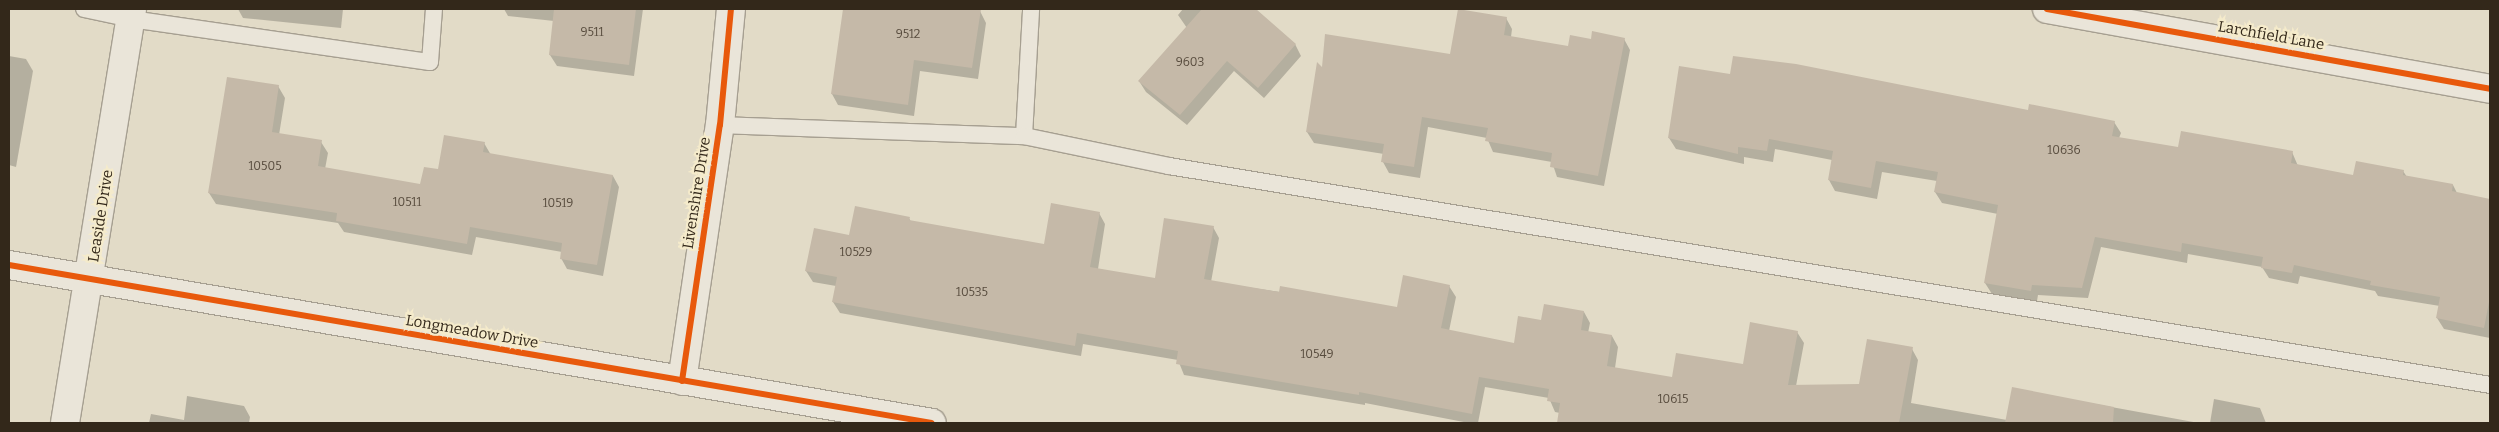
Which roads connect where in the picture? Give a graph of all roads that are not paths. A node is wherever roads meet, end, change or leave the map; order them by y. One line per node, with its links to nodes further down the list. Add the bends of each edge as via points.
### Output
1 (84, 9): 6 (lane)
2 (434, 9): 6 (lane, via 430,62)
3 (731, 9): 8 (street, Livenshire Drive)
4 (1031, 9): 9 (lane)
5 (2047, 9): 7 (street, Larchfield Lane)
6 (132, 14): 11 (street, Leaside Drive)
7 (2490, 89)
8 (720, 125): 9 (lane); 12 (street, Livenshire Drive)
9 (1024, 136): 13 (lane, via 1169,166)
10 (9, 266): 11 (street, Longmeadow Drive)
11 (91, 280): 12 (street, Longmeadow Drive); 14 (street, Leaside Drive)
12 (682, 381): 15 (street, Longmeadow Drive)
13 (2490, 385)
14 (65, 423)
15 (932, 423)

